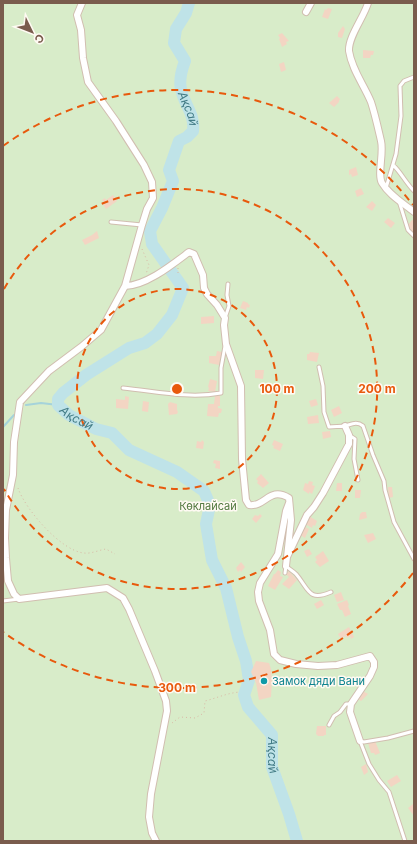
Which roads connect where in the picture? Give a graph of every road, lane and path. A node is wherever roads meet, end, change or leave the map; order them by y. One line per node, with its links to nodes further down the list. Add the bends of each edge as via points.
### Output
1 (82, 3): 12 (street, via 77,15 88,82 128,139 152,182 153,198)
2 (312, 3): 4 (street)
3 (368, 3): 7 (street, via 350,42 349,50 374,113 382,151 380,176)
4 (306, 12)
5 (414, 78): 6 (lane, via 404,81 400,86 401,116)
6 (393, 165): 7 (lane); 8 (lane)
7 (386, 188): 9 (street)
8 (414, 191)
9 (398, 200): 10 (street); 13 (lane, via 408,230)
10 (414, 212)
11 (111, 222): 12 (lane)
12 (142, 225): 14 (street)
13 (414, 236)
14 (138, 241): 15 (path, via 149,265); 17 (street)
15 (143, 282): 17 (street); 18 (street, via 189,252 194,254 203,275 204,288)
16 (228, 284): 18 (lane, via 229,306)
17 (125, 286): 32 (street, via 101,330 49,371 20,402 14,442 14,475 6,510 8,581)
18 (225, 318): 19 (street)
19 (226, 344): 21 (lane, via 221,368 221,393 199,396); 26 (street, via 240,386 246,500 249,505 254,505 274,494 284,495)
20 (319, 367): 22 (lane, via 324,412 329,427)
21 (123, 388)
22 (345, 426): 23 (street); 29 (lane, via 356,423 363,426 384,481 394,522)
23 (349, 435): 24 (lane, via 355,438 354,459); 28 (street, via 346,450 307,515)
24 (358, 480)
25 (18, 487): 27 (path, via 27,505 44,527 69,548 85,553 106,549)
26 (290, 502): 28 (street); 35 (street, via 286,510 278,554 260,583 258,592 270,630 274,654 280,660 318,666 337,665 370,656 374,667)
27 (115, 554)
28 (287, 557): 30 (street)
29 (414, 559)
30 (285, 570): 31 (lane, via 296,573 313,595)
31 (331, 592)
32 (19, 599): 33 (lane); 36 (street, via 107,588 123,598 166,701)
33 (3, 601)
34 (240, 692): 36 (path, via 205,701 204,713 195,718 180,717 174,722)
35 (351, 704): 37 (lane, via 346,704); 39 (street, via 350,712)
36 (164, 724): 40 (street, via 149,817)
37 (329, 725)
38 (414, 731): 39 (lane, via 388,738)
39 (360, 741): 41 (lane, via 369,764 389,792)
40 (156, 841)
41 (405, 841)

